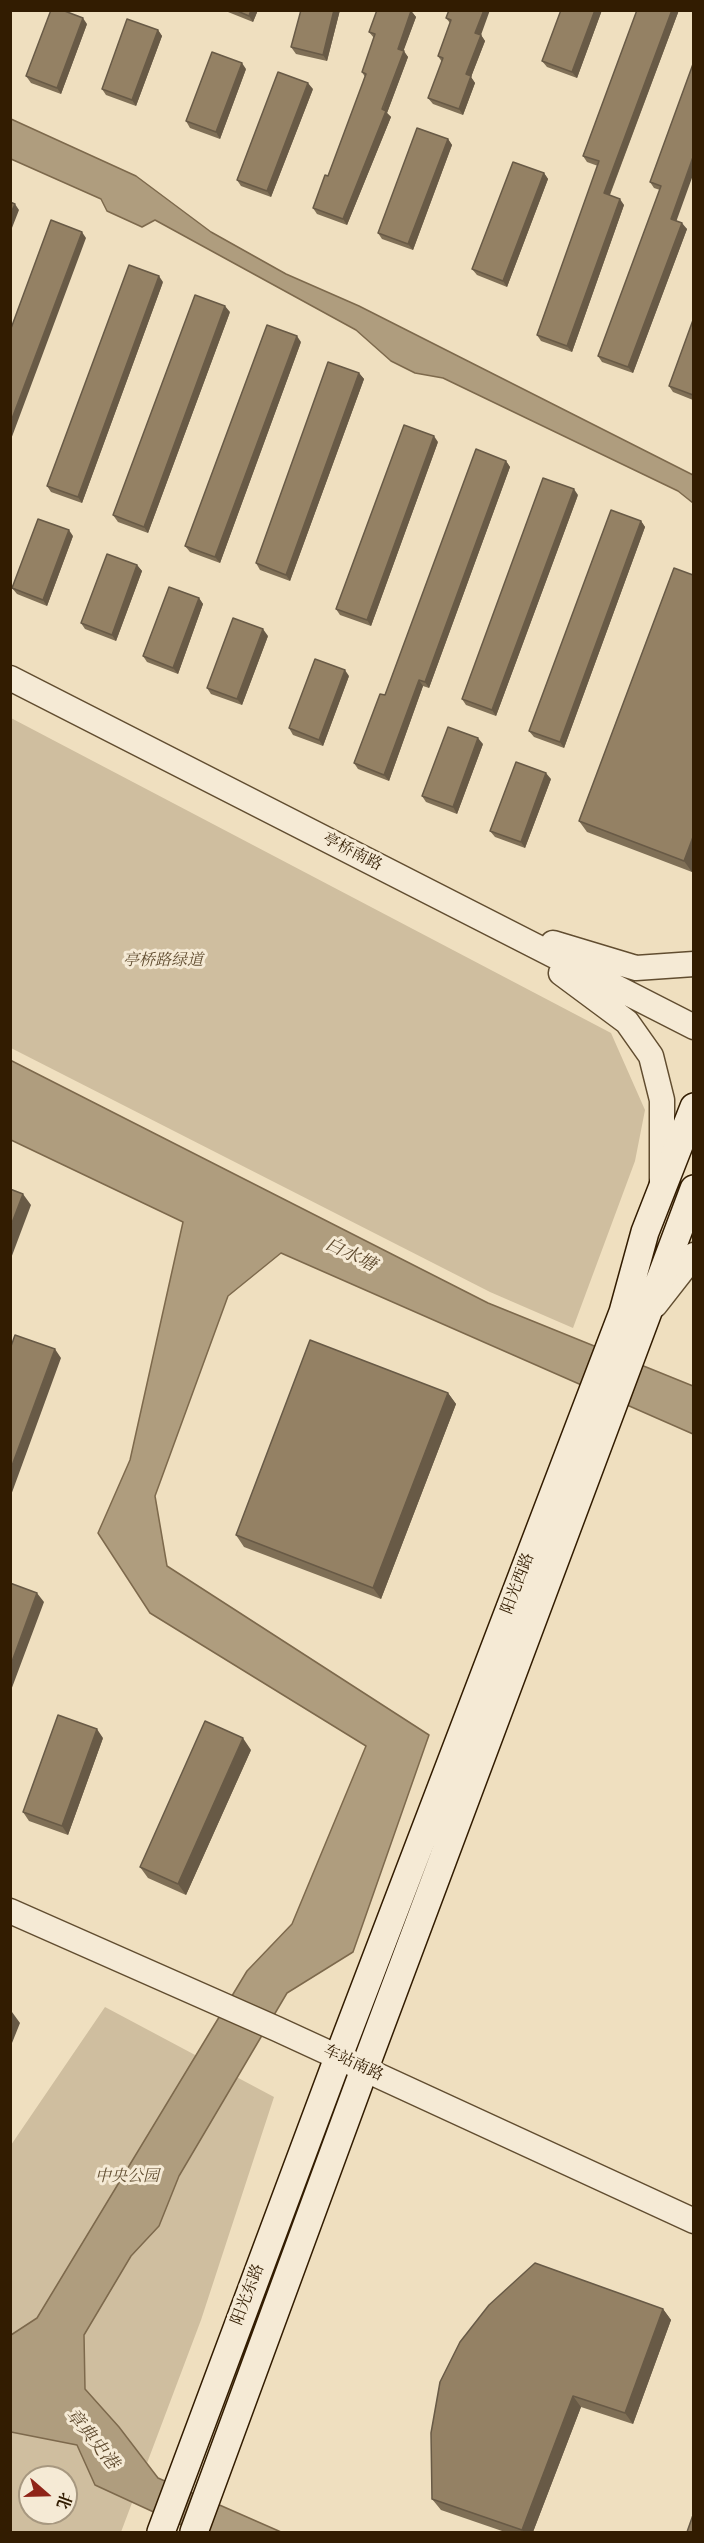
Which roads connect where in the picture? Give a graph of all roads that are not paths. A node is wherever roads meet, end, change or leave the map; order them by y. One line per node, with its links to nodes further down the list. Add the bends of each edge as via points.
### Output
1 (10, 678): 2 (street, 亭桥南路)
2 (493, 925): 3 (street, via 636,968); 4 (street, 亭桥南路); 6 (street, via 627,1022 651,1056 662,1100)
3 (693, 964)
4 (693, 1028)
5 (693, 1107): 6 (main road, 阳光西路)
6 (662, 1189): 9 (main road, 阳光西路, via 645,1232)
7 (693, 1189): 9 (main road, 阳光西路)
8 (693, 1255): 9 (street)
9 (633, 1316): 10 (main road, 阳光西路)
10 (587, 1436): 12 (main road, 阳光西路); 13 (main road, 阳光西路)
11 (10, 1911): 12 (street, 车站南路)
12 (338, 2058): 13 (street, 车站南路); 15 (main road, 阳光东路)
13 (364, 2070): 14 (street, 车站南路); 16 (main road, 阳光东路)
14 (693, 2221)
15 (161, 2532)
16 (194, 2532)

